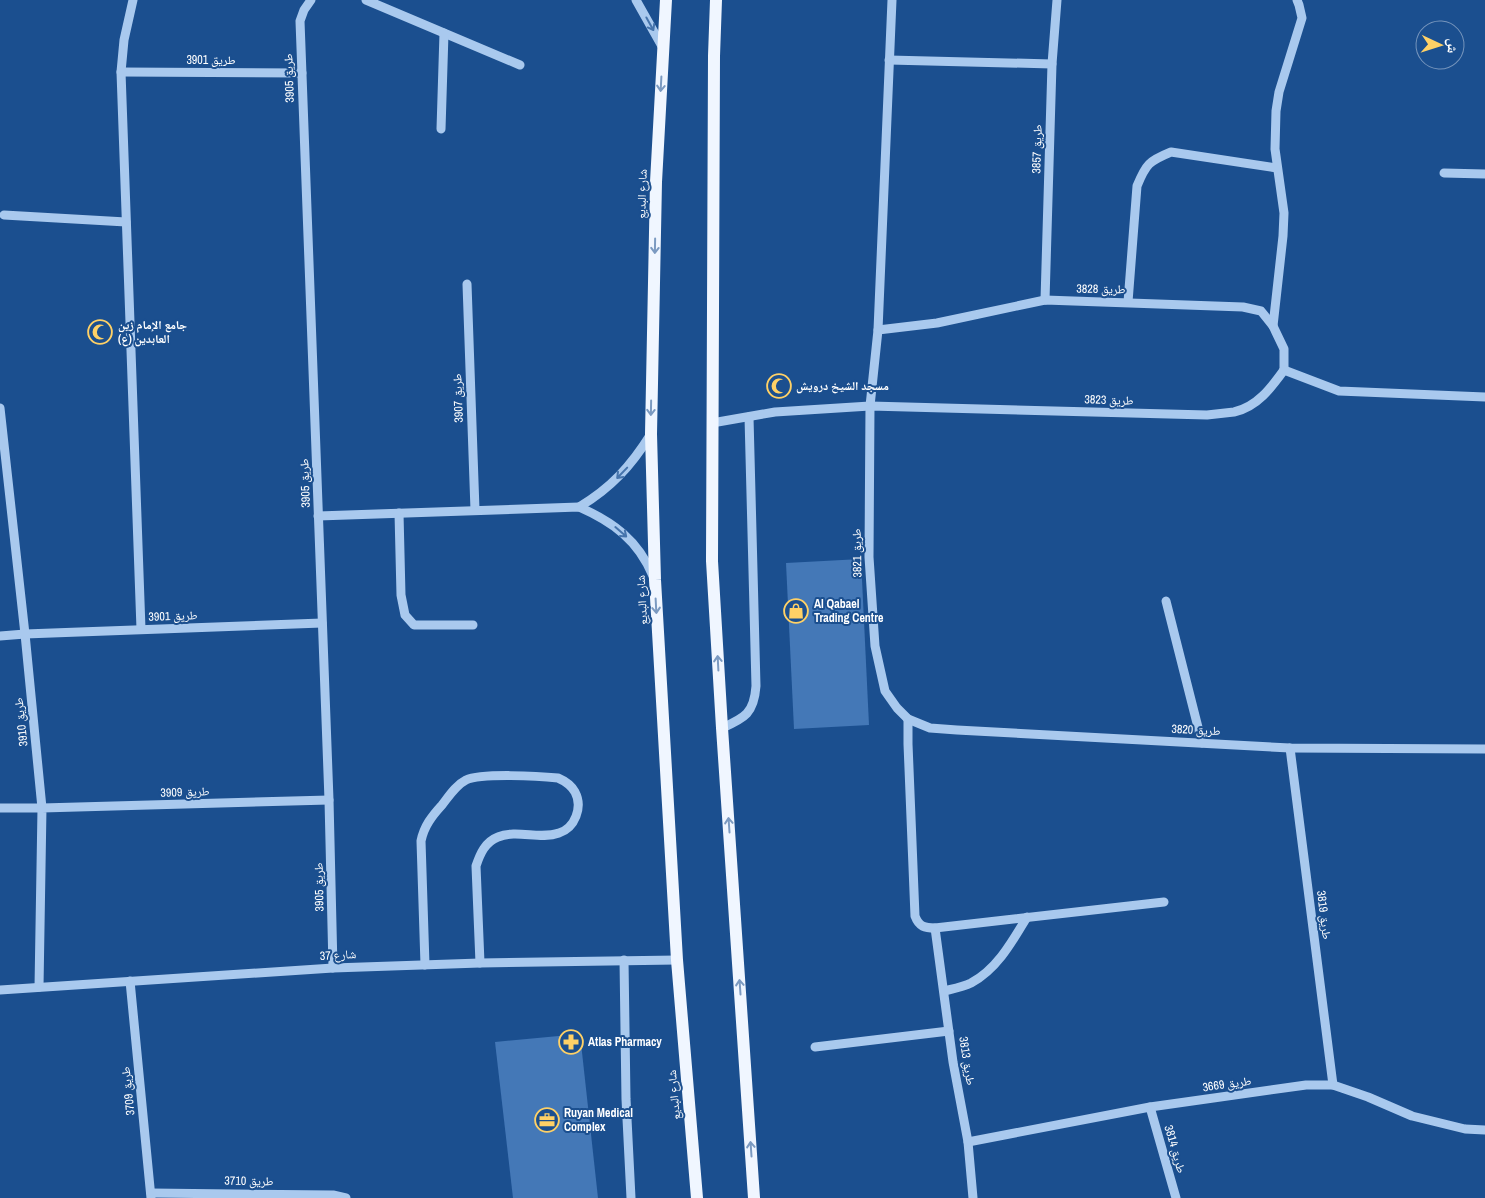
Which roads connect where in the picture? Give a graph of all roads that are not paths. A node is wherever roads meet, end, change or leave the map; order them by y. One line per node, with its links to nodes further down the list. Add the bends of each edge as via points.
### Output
1 (133, 0): 15 (street)
2 (311, 0): 16 (street, طريق 3905, via 300,22)
3 (366, 0): 10 (street)
4 (636, 0): 11 (street, one-way to 11)
5 (666, 0): 11 (main road, شارع البديع)
6 (716, 0): 33 (main road)
7 (892, 0): 12 (street)
8 (1057, 0): 13 (street, طريق 3857)
9 (1297, 0): 18 (street, via 1302,18 1276,111)
10 (444, 33): 14 (street); 17 (street)
11 (663, 49): 34 (main road, شارع البديع, one-way to 34, via 656,182)
12 (890, 60): 13 (street); 27 (street)
13 (1052, 64): 24 (street, طريق 3857)
14 (520, 66)
15 (121, 72): 16 (street, طريق 3901); 22 (street)
16 (302, 73): 38 (street, طريق 3905)
17 (441, 129)
18 (1277, 168): 25 (street, via 1171,152 1144,168 1137,186); 26 (street, via 1284,213)
19 (1444, 173): 20 (street)
20 (1485, 174)
21 (4, 215): 22 (street)
22 (126, 222): 43 (street)
23 (467, 284): 36 (street, طريق 3907)
24 (1045, 300): 25 (street, طريق 3828); 27 (street, طريق 3828, via 937,323)
25 (1128, 302): 26 (street, طريق 3828, via 1243,306 1261,311)
26 (1273, 326): 28 (street, طريق 3828, via 1284,349)
27 (878, 330): 30 (street)
28 (1284, 370): 29 (street, via 1339,391); 30 (street, طريق 3823, via 1257,402 1236,411 1207,415)
29 (1485, 397)
30 (870, 406): 32 (street, طريق 3823, via 797,410); 46 (street, طريق 3821, via 869,557 875,646 885,691)
31 (0, 410): 44 (street, طريق 3910)
32 (749, 417): 33 (street, طريق 3823); 47 (street, via 756,692 752,709 744,718)
33 (712, 423): 47 (main road, one-way to 33, via 712,561)
34 (651, 434): 35 (street, one-way to 35, via 627,468); 39 (main road, شارع البديع)
35 (579, 507): 36 (street); 39 (street, one-way to 39, via 626,535 648,564)
36 (475, 510): 37 (street)
37 (399, 513): 38 (street); 42 (street, via 401,595 405,615 414,625)
38 (318, 516): 41 (street, طريق 3905)
39 (655, 580): 58 (main road, شارع البديع, one-way to 58)
40 (1166, 601): 48 (street)
41 (322, 622): 43 (street, طريق 3901); 51 (street, طريق 3905)
42 (473, 625)
43 (141, 629): 44 (street, طريق 3901)
44 (25, 634): 45 (street); 53 (street, طريق 3910)
45 (0, 636)
46 (908, 719): 48 (street, طريق 3820, via 930,728); 56 (street, via 915,916 921,926)
47 (722, 728): 76 (main road, one-way to 47)
48 (1202, 743): 49 (street, طريق 3820)
49 (1290, 748): 50 (street, طريق 3820); 68 (street, طريق 3819)
50 (1485, 749)
51 (329, 800): 53 (street, طريق 3909); 61 (street, طريق 3905)
52 (0, 808): 53 (street, طريق 3909)
53 (42, 808): 63 (street)
54 (1164, 902): 55 (street)
55 (1026, 917): 56 (street); 65 (street, via 994,965 970,984)
56 (936, 928): 65 (street, طريق 3813)
57 (624, 960): 58 (street, شارع 37); 59 (street, شارع 37); 74 (street)
58 (677, 960): 75 (main road, شارع البديع)
59 (480, 963): 60 (street, شارع 37); 60 (street, via 476,866 480,854 498,837 548,835 570,827 576,817 576,793 568,783 558,778 485,776 467,779 426,824 422,841)
60 (425, 965): 61 (street, شارع 37)
61 (333, 968): 62 (street, شارع 37)
62 (130, 981): 63 (street, شارع 37); 72 (street, طريق 3709)
63 (40, 987): 64 (street, شارع 37)
64 (0, 990)
65 (944, 991): 66 (street, طريق 3813)
66 (949, 1031): 67 (street); 71 (street, طريق 3813)
67 (815, 1047)
68 (1333, 1085): 69 (street, طريق 3669, via 1306,1085); 70 (street, طريق 3669, via 1412,1116 1465,1129)
69 (1150, 1107): 71 (street, طريق 3669); 78 (street, طريق 3814)
70 (1485, 1130)
71 (968, 1142): 77 (street, طريق 3813)
72 (151, 1195): 73 (street, طريق 3710, via 333,1195)
73 (346, 1198)
74 (631, 1198)
75 (697, 1198)
76 (754, 1198)
77 (973, 1198)
78 (1176, 1198)

